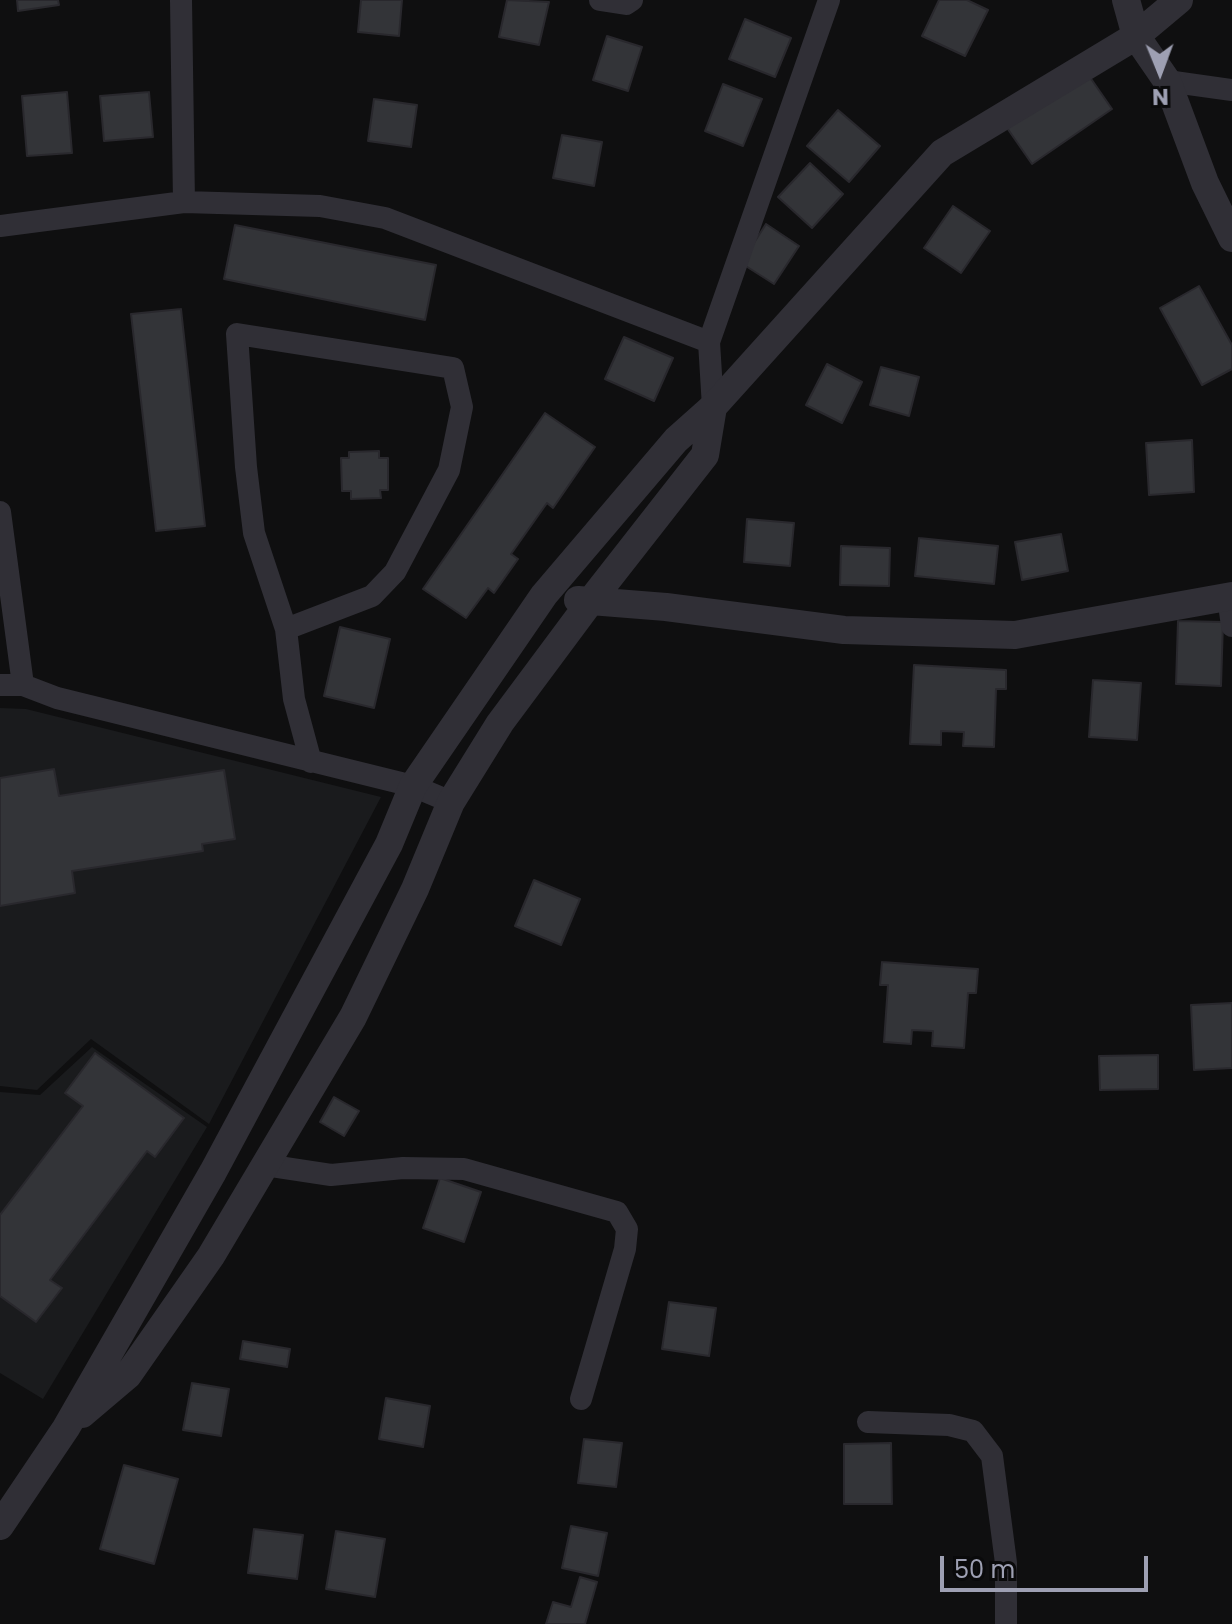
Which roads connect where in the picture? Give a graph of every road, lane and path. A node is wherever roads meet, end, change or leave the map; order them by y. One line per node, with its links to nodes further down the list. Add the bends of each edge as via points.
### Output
1 (181, 0): 10 (street)
2 (600, 0): 3 (street)
3 (632, 0)
4 (829, 0): 13 (street)
5 (1126, 0): 7 (street)
6 (1179, 0): 7 (street)
7 (1136, 36): 8 (street); 14 (street, via 942,153)
8 (1167, 81): 9 (street); 12 (street)
9 (1232, 90)
10 (184, 202): 11 (street); 13 (street, via 320,206 385,218)
11 (0, 226)
12 (1232, 238)
13 (709, 342): 14 (street)
14 (713, 407): 16 (street, via 676,440); 18 (street, via 705,455)
15 (0, 512): 21 (street)
16 (544, 595): 18 (street); 23 (street)
17 (1230, 597): 18 (street, via 1015,635 844,630); 19 (street)
18 (590, 602): 24 (street, via 500,723)
19 (1232, 626)
20 (286, 629): 20 (street, via 254,533 237,334 453,368 462,407 449,470 395,572 372,596); 22 (street, via 294,699)
21 (11, 685): 22 (street)
22 (311, 762): 23 (street)
23 (413, 786): 24 (street); 28 (street, via 389,844 213,1172)
24 (451, 802): 25 (street, via 353,1017)
25 (265, 1165): 26 (street, via 331,1175 464,1169 617,1212 627,1229 625,1249); 28 (street, via 211,1256 128,1375)
26 (581, 1399)
27 (868, 1422): 30 (street, via 973,1431 992,1456 1006,1563)
28 (66, 1428): 29 (street)
29 (0, 1526)
30 (1006, 1624)

